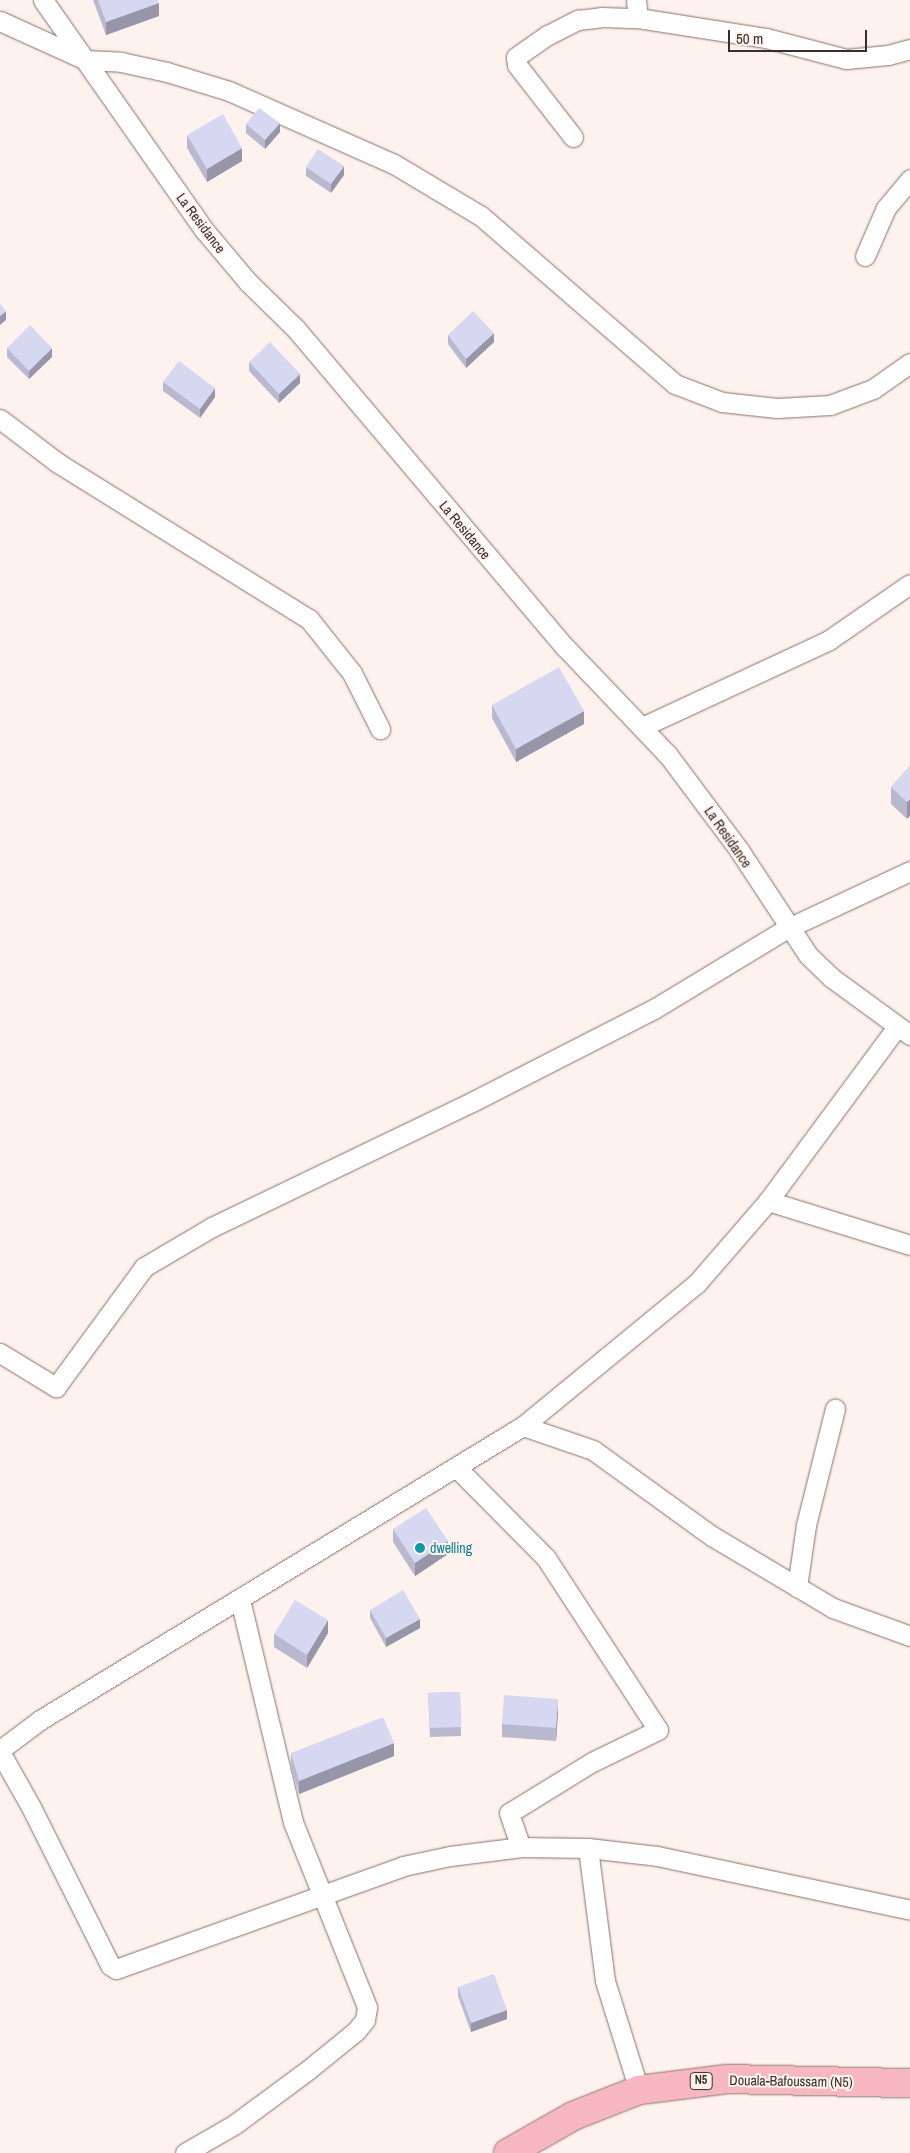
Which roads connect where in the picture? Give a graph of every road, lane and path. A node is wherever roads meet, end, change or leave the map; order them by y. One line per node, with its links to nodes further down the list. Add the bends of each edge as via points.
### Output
1 (43, 0): 5 (street, La Residance)
2 (637, 9): 4 (street, via 846,59 888,55); 6 (street, via 578,20 516,57 517,65)
3 (0, 20): 5 (street)
4 (910, 48)
5 (86, 60): 9 (street, via 121,62 167,72 229,92 394,164 481,216 675,384 722,402 777,408 830,405 873,389); 12 (street, La Residance, via 205,231 248,282 296,329 565,647)
6 (573, 137)
7 (910, 179): 8 (street, via 886,208)
8 (865, 256)
9 (910, 363)
10 (0, 419): 13 (street, via 58,463 309,619 352,673)
11 (910, 584): 12 (street, via 829,640)
12 (644, 726): 15 (street, La Residance, via 739,850)
13 (380, 729)
14 (910, 871): 15 (street)
15 (788, 928): 16 (street, La Residance, via 808,955 832,978); 19 (street, via 654,1009 472,1102 212,1227 144,1267 56,1387)
16 (903, 1031): 17 (street)
17 (768, 1201): 18 (street); 21 (street, via 698,1283)
18 (910, 1245)
19 (0, 1353)
20 (835, 1409): 23 (street, via 806,1525)
21 (523, 1426): 22 (street); 23 (street, via 593,1450 712,1536)
22 (456, 1468): 24 (street); 27 (street, via 546,1558 658,1730 592,1762 510,1813)
23 (797, 1587): 25 (street, via 833,1608)
24 (240, 1600): 26 (street, via 40,1720); 29 (street, via 285,1794)
25 (910, 1636)
26 (0, 1751): 29 (street, via 110,1965 116,1969)
27 (520, 1847): 28 (street); 29 (street, via 411,1864)
28 (588, 1848): 30 (street, via 657,1856); 32 (street, via 605,1981)
29 (322, 1897): 33 (street, via 368,2007 365,2020 308,2070 235,2124)
30 (910, 1910)
31 (910, 2084): 32 (highway, Douala-Bafoussam (N5) / N5, via 728,2079)
32 (639, 2090): 34 (highway, Douala-Bafoussam (N5) / N5, via 573,2116)
33 (185, 2153)
34 (508, 2153)

